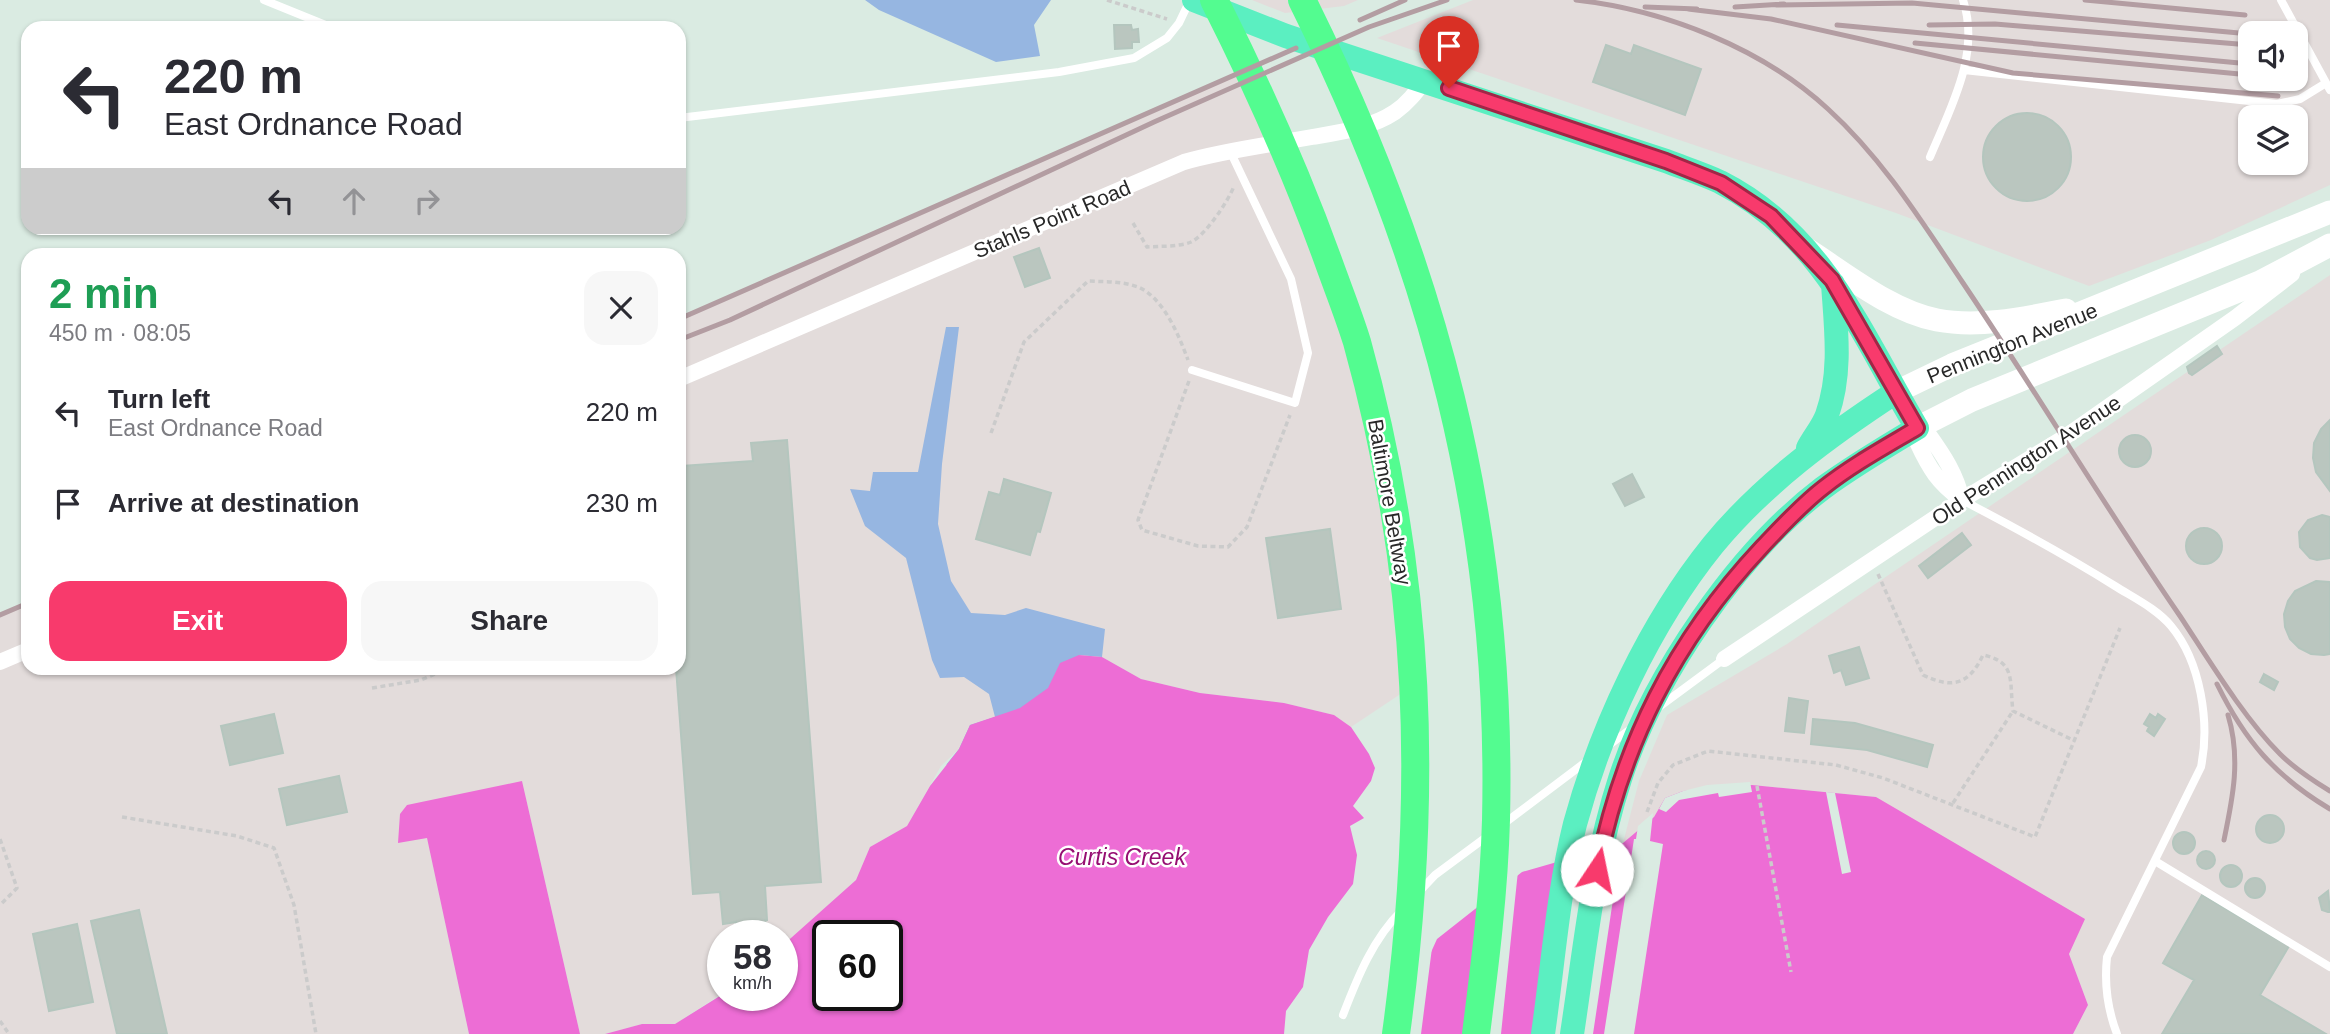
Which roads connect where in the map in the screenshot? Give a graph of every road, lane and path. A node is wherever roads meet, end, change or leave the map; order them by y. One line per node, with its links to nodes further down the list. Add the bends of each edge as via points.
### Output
1 (264, 0): 8 (lane)
2 (1107, 0): 9 (path)
3 (1192, 0): 9 (lane); 11 (main road, via 1286,36)
4 (1214, 0): 53 (highway, Baltimore Beltway, via 1283,143 1356,339 1399,528 1417,741 1407,953)
5 (1302, 0): 54 (highway, via 1357,114 1403,231 1456,413 1476,514 1489,619 1496,822)
6 (1963, 0): 10 (lane)
7 (2281, 0): 12 (lane)
8 (316, 21)
9 (1179, 23): 13 (lane, via 1167,38 1134,58 1059,72)
10 (1964, 70): 12 (lane, via 2277,104); 15 (lane)
11 (1425, 80): 14 (street, Stahls Point Road, via 1409,101 1372,124); 19 (main road, via 1721,183 1771,216)
12 (2328, 86)
13 (686, 117)
14 (1230, 151): 16 (lane); 24 (street, Stahls Point Road, via 1184,162)
15 (1930, 157)
16 (1240, 171): 18 (path, via 1230,197 1192,242 1147,247); 26 (lane, via 1291,279 1308,353)
17 (2330, 212): 22 (main road, Pennington Avenue)
18 (1133, 223)
19 (1802, 246): 21 (main road); 22 (main road, via 1902,307 1936,320 1989,322)
20 (2326, 248): 27 (main road, Pennington Avenue, via 2260,282 1972,400); 30 (street, Old Pennington Avenue, via 2065,437)
21 (1832, 280): 25 (main road); 29 (main road, via 1837,338 1833,395 1826,418)
22 (2114, 301): 25 (main road, Pennington Avenue)
23 (1192, 370): 26 (lane); 26 (path, via 1138,520 1142,530 1198,546 1228,547 1247,527); 28 (path, via 1179,334 1140,288 1088,281 1024,342)
24 (686, 376)
25 (1896, 392): 27 (main road); 29 (main road, Pennington Avenue)
26 (1295, 403)
27 (1918, 430): 30 (street, via 1917,442 1927,463 1942,486); 56 (main road, Pennington Avenue, via 1821,489 1710,607 1669,669 1620,778 1594,888)
28 (991, 433)
29 (1799, 463): 55 (main road, Pennington Avenue, via 1713,545 1662,619 1611,722 1575,827)
30 (1962, 500): 31 (street, Old Pennington Avenue); 45 (lane, via 2048,545 2158,613 2183,642 2203,698 2206,743 2201,767)
31 (1871, 564): 34 (street, Old Pennington Avenue); 38 (path, via 1923,675 1940,683 1965,681 1976,672 1983,656 2000,659 2010,670)
32 (2120, 628): 39 (path)
33 (21, 653): 35 (street)
34 (1724, 659): 49 (lane, via 1435,875 1384,928)
35 (0, 662)
36 (433, 675): 37 (path)
37 (372, 688)
38 (2013, 711): 39 (path); 41 (path)
39 (2075, 741): 41 (path, via 2035,837)
40 (1757, 786): 48 (path)
41 (1952, 804): 42 (path, via 1836,765 1708,751 1673,765 1658,783)
42 (1647, 812)
43 (122, 817): 52 (path, via 237,836 274,848 294,905)
44 (0, 839): 46 (path, via 18,888)
45 (2155, 861): 47 (lane); 57 (lane, via 2107,957 2107,1001)
46 (0, 905)
47 (2330, 967)
48 (1791, 972)
49 (1343, 1015)
50 (0, 1021): 51 (path)
51 (9, 1034)
52 (316, 1034)
53 (1396, 1034)
54 (1476, 1034)
55 (1543, 1034)
56 (1572, 1034)
57 (2117, 1034)

